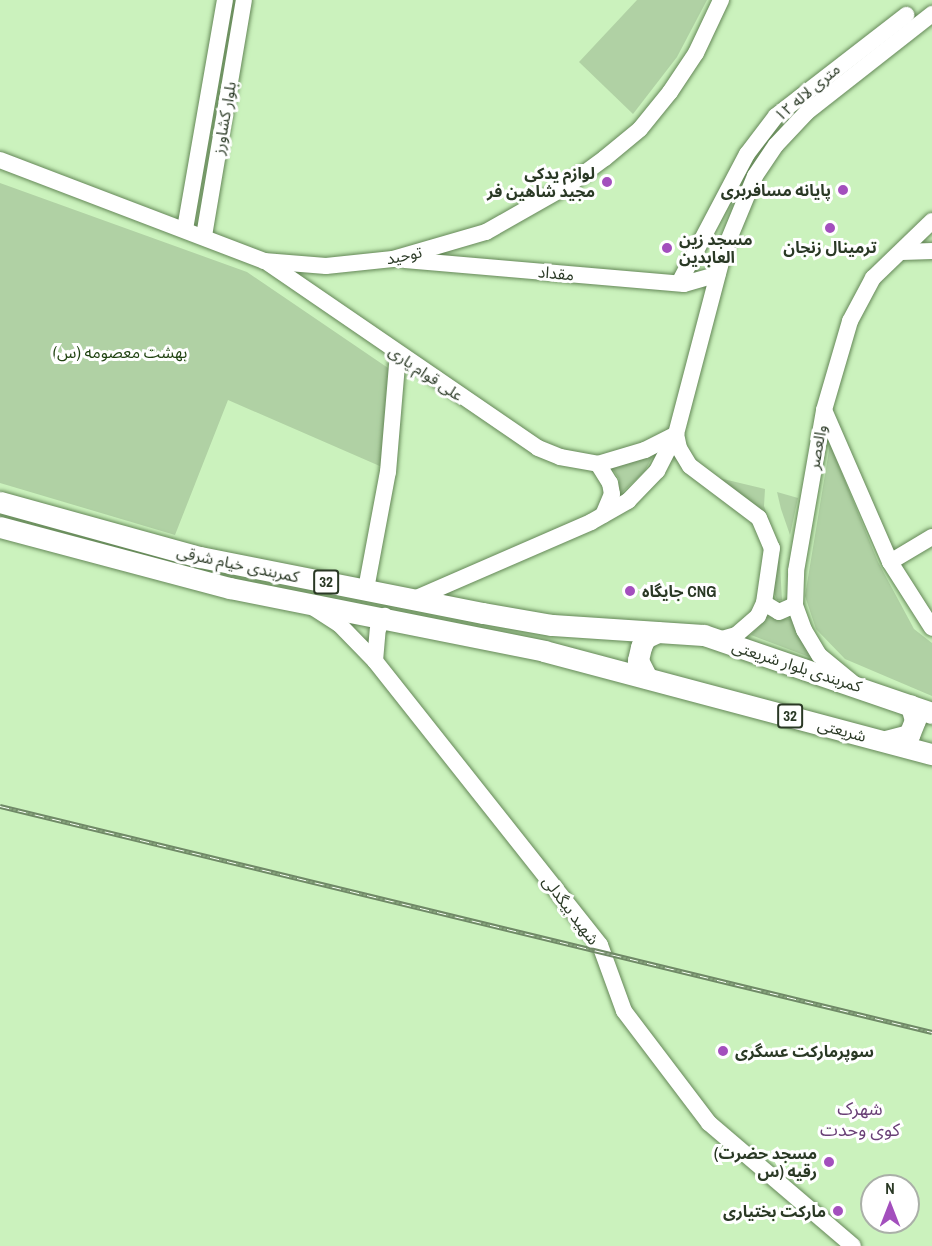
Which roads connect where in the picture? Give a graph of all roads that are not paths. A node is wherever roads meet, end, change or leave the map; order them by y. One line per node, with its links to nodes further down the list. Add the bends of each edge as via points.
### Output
1 (225, 0): 6 (main road, بلوار کشاورز)
2 (244, 0): 7 (main road, بلوار کشاورز)
3 (721, 0): 16 (main road, توحید, via 696,53 670,92 640,129 605,158 567,186 486,232)
4 (932, 14): 18 (main road, via 849,76 776,145 738,211)
5 (906, 15): 19 (main road, ۱۲ متری لاله, via 776,116 747,154)
6 (220, 33): 7 (main road); 9 (main road, بلوار کشاورز)
7 (238, 36): 10 (main road, بلوار کشاورز)
8 (0, 160): 12 (main road, توحید)
9 (190, 205): 10 (main road, via 202,212); 12 (main road, بلوار کشاورز)
10 (208, 209): 13 (main road, بلوار کشاورز)
11 (932, 221): 15 (main road, والعصر)
12 (185, 229): 13 (main road, توحید)
13 (204, 236): 17 (main road, توحید)
14 (932, 251): 15 (main road)
15 (902, 252): 22 (main road, والعصر, via 873,278 861,296)
16 (393, 258): 17 (main road, توحید, via 326,266); 19 (main road, مقداد)
17 (264, 261): 21 (main road, علی قوام یاری)
18 (718, 274): 19 (main road); 20 (main road)
19 (682, 283): 20 (main road)
20 (709, 307): 23 (main road)
21 (398, 354): 24 (main road, علی قوام یاری, via 538,448 560,457); 30 (main road, via 388,472)
22 (824, 410): 29 (main road); 34 (main road, والعصر, via 796,571)
23 (676, 434): 24 (main road, via 645,450); 26 (main road, via 657,471 628,501); 33 (main road, via 690,466 746,507 767,532 771,565)
24 (598, 464): 26 (main road, via 612,494)
25 (0, 502): 30 (highway, کمربندی خیام شرقی / 32, via 200,557)
26 (603, 515): 31 (main road)
27 (0, 527): 32 (highway, کمربندی خیام شرقی / 32, via 195,580)
28 (932, 537): 29 (main road)
29 (890, 562): 36 (main road)
30 (366, 589): 31 (highway, کمربندی خیام شرقی / 32)
31 (414, 598): 37 (highway, کمربندی خیام شرقی / 32, via 552,625)
32 (305, 602): 35 (highway, کمربندی خیام شرقی / 32); 39 (main road, شهید بیگدلی, via 339,624)
33 (764, 603): 34 (main road, via 779,612); 38 (main road, via 748,628)
34 (795, 605): 41 (main road, والعصر, via 819,655)
35 (385, 616): 39 (main road, via 378,629); 40 (highway, کمربندی خیام شرقی / 32)
36 (932, 628)
37 (658, 632): 38 (highway, کمربندی بلوار شریعتی / 32); 40 (highway, via 645,638 641,647 638,660)
38 (719, 640): 41 (highway, کمربندی بلوار شریعتی / 32)
39 (375, 661): 46 (main road, شهید بیگدلی, via 600,945 624,1011 709,1123)
40 (647, 678): 44 (highway, شریعتی / 32)
41 (854, 684): 42 (highway, کمربندی بلوار شریعتی / 32)
42 (911, 706): 43 (highway, کمربندی بلوار شریعتی / 32); 44 (highway, via 915,720 909,735 898,741)
43 (932, 713)
44 (883, 741): 45 (highway, شریعتی / 32)
45 (932, 754)
46 (853, 1246)

